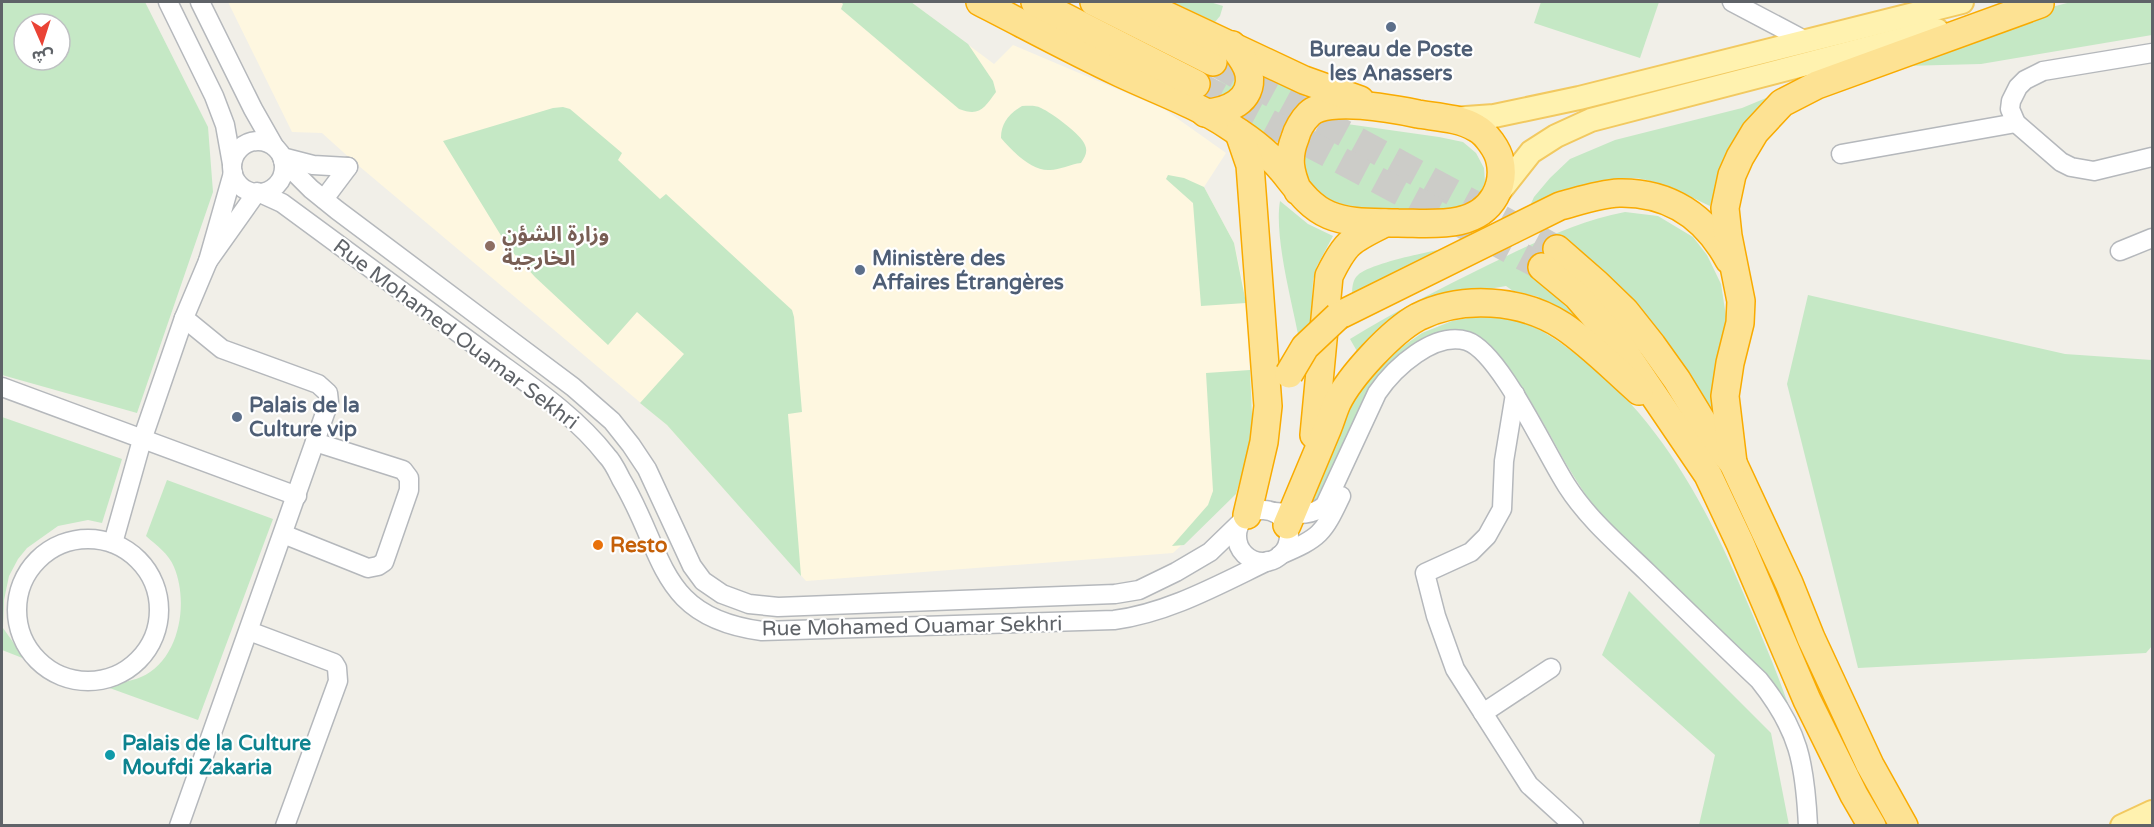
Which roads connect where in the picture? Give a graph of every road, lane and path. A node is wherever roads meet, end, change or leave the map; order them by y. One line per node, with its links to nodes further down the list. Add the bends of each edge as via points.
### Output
1 (168, 2): 23 (street, via 214,96 225,125)
2 (200, 2): 20 (street)
3 (980, 2): 15 (highway)
4 (1035, 2): 13 (highway)
5 (1094, 2): 11 (highway)
6 (1138, 2): 11 (highway)
7 (1731, 2): 10 (street)
8 (1962, 2): 10 (main road)
9 (2044, 3): 26 (main road, via 1591,120 1532,152); 32 (highway, via 1816,85 1782,103 1755,132 1732,176 1725,208)
10 (1806, 41): 16 (main road, via 1579,98 1494,116)
11 (1223, 53): 14 (highway); 15 (highway, via 1243,58 1250,75 1247,89 1232,108)
12 (2152, 53): 17 (street, via 2034,75 2013,93 2010,109)
13 (1196, 84)
14 (1378, 106): 16 (highway); 21 (highway, via 1337,106 1310,112)
15 (1206, 113): 18 (highway)
16 (1449, 119): 26 (highway, via 1477,128 1500,158 1500,186)
17 (2016, 123): 19 (street); 22 (street, via 2061,162 2082,170 2094,171)
18 (1239, 133): 21 (highway); 27 (highway, via 1250,165)
19 (1842, 154)
20 (280, 155): 23 (street, via 260,141 244,145 238,150); 24 (street, via 279,182); 25 (street); 25 (street, via 313,165 348,167)
21 (1283, 156): 27 (highway, via 1257,191); 28 (highway, via 1298,191 1313,205 1329,215)
22 (2152, 157)
23 (232, 168): 24 (street, via 241,186); 31 (street)
24 (258, 193): 31 (street); 47 (street, Rue Mohamed Ouamar Sekhri, via 282,203 560,409 608,456 629,491 674,588 693,608 740,628 762,631 1138,617)
25 (324, 199): 43 (street, via 573,387 612,421 647,469 697,573 722,594 749,604 778,607 1139,590 1210,552)
26 (1491, 203): 28 (highway, via 1465,221)
27 (1255, 206): 43 (highway, via 1268,406 1264,442)
28 (1386, 222): 41 (highway, via 1352,240 1329,276)
29 (2152, 238): 30 (street)
30 (2120, 250)
31 (208, 261): 33 (street)
32 (1736, 274): 40 (highway, via 1740,323 1725,396); 43 (highway, bridge, via 1719,242 1698,219 1670,202 1647,195 1619,194 1560,206 1338,316 1305,347 1289,374 1280,433)
33 (184, 318): 38 (street); 39 (street, via 222,349 318,384 328,393 329,402)
34 (1404, 364): 36 (street, via 1430,345 1455,339 1467,341 1485,352); 44 (street, via 1377,393 1328,502 1314,512); 47 (street, Rue Mohamed Ouamar Sekhri, via 1324,530 1310,542)
35 (2, 387): 38 (street)
36 (1515, 394): 50 (street, via 1504,461 1502,509 1487,536 1471,552 1425,573 1455,669); 55 (street, via 1552,462 1584,509 1759,680 1777,703 1792,729 1801,757)
37 (1670, 420): 40 (highway, via 1619,344 1550,258 1597,284 1625,311); 41 (highway, via 1594,349 1561,325 1534,312 1480,302 1418,317 1374,354 1351,379 1337,403); 56 (highway, via 1708,475 1807,700)
38 (142, 440): 42 (street); 46 (street)
39 (315, 442): 42 (street); 45 (street, via 403,470 408,478 409,490 384,562 368,568)
40 (1733, 463): 57 (highway, via 1865,754)
41 (1309, 469): 44 (highway)
42 (297, 496): 45 (street)
43 (1247, 511): 44 (street, via 1260,510); 47 (street, via 1237,529 1239,546 1259,562)
44 (1284, 517): 47 (street, via 1288,541)
45 (283, 534): 48 (street)
46 (113, 543): 46 (street, via 90,538 67,542 46,552 29,568 19,590 16,612 21,635 33,655 51,670 73,679 96,680 129,667 152,640 159,618 158,595 149,573 133,555)
47 (1274, 558)
48 (249, 631): 52 (street); 53 (street, via 334,663 337,668 338,681)
49 (1551, 668): 50 (street)
50 (1483, 713): 54 (street, via 1529,785)
51 (2152, 812): 58 (main road)
52 (179, 825)
53 (285, 825)
54 (1574, 825)
55 (1808, 825)
56 (1872, 825)
57 (1904, 825)
58 (2122, 825)

